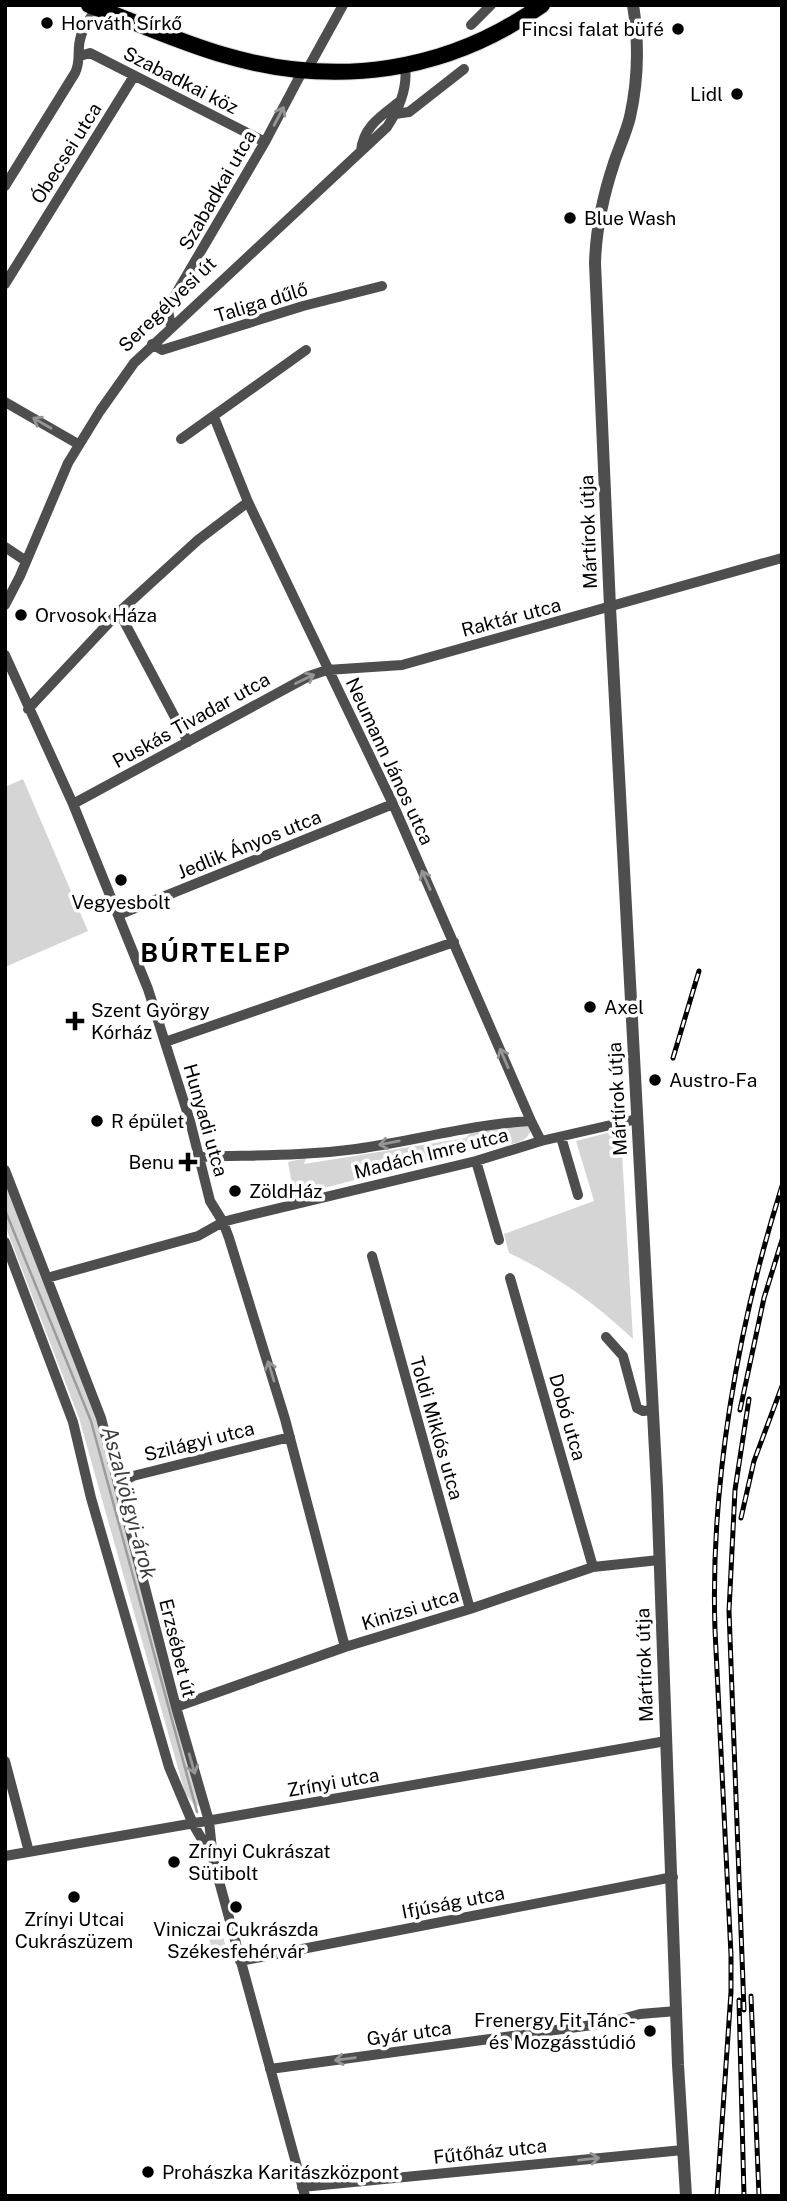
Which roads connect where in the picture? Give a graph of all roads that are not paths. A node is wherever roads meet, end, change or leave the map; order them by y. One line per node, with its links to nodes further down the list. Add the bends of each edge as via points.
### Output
1 (343, 5): 10 (street, Szabadkai utca)
2 (491, 5): 6 (street)
3 (542, 5): 8 (main road, via 483,40)
4 (634, 5): 31 (street, Mártírok útja, via 637,60 633,100 604,198 596,250)
5 (95, 6): 7 (street, via 79,43); 10 (main road, via 220,54)
6 (471, 25)
7 (80, 56): 11 (street, Szabadkai köz, via 90,53); 16 (street, via 75,73)
8 (405, 66): 10 (main road, via 359,73); 12 (street, Seregélyesi út)
9 (464, 69): 13 (street, Seregélyesi út, via 409,112)
10 (304, 72): 14 (street, Szabadkai utca, one-way to 10)
11 (134, 76): 14 (street, Szabadkai köz); 17 (street, Óbecsei utca)
12 (401, 100): 13 (street, Seregélyesi út); 15 (street, via 372,123)
13 (396, 114): 15 (street, Seregélyesi út)
14 (265, 142): 19 (street, Szabadkai utca, via 172,302 168,311)
15 (361, 152): 19 (street, Seregélyesi út)
16 (5, 186)
17 (5, 284)
18 (382, 286): 20 (street, Taliga dűlő, via 162,350)
19 (171, 326): 20 (street, Seregélyesi út)
20 (152, 344): 25 (street, Seregélyesi út, via 117,385)
21 (306, 350): 23 (street)
22 (5, 402): 25 (street, one-way to 22)
23 (214, 416): 24 (street); 26 (street, Neumann János utca)
24 (181, 439)
25 (78, 444): 29 (street, Seregélyesi út)
26 (248, 502): 32 (street, via 198,540); 34 (street, Neumann János utca)
27 (5, 547): 29 (street)
28 (782, 558): 31 (street, Raktár utca)
29 (26, 561): 30 (street, Seregélyesi út)
30 (5, 605)
31 (610, 607): 34 (street, Raktár utca, via 402,665); 42 (street, Mártírok útja)
32 (119, 612): 35 (street); 36 (street)
33 (5, 655): 35 (street, Hunyadi utca)
34 (327, 670): 36 (street, Puskás Tivadar utca, one-way to 34); 38 (street, Neumann János utca)
35 (28, 709): 37 (street, Hunyadi utca)
36 (188, 742): 37 (street, Puskás Tivadar utca)
37 (73, 804): 39 (street, Hunyadi utca)
38 (393, 804): 39 (street, Jedlik Ányos utca); 40 (street, Neumann János utca, one-way to 38)
39 (118, 915): 41 (street, Hunyadi utca)
40 (454, 942): 41 (street); 43 (street, Neumann János utca, one-way to 40)
41 (165, 1042): 46 (street, Hunyadi utca)
42 (637, 1119): 44 (street, Madách Imre utca); 57 (street, Mártírok útja)
43 (531, 1121): 45 (street, Madách Imre utca); 46 (street, Madách Imre utca, one-way to 46, via 475,1126 356,1149)
44 (561, 1137): 45 (street, Madách Imre utca); 49 (street)
45 (541, 1141): 47 (street, Madách Imre utca)
46 (200, 1157): 50 (street, Hunyadi utca, via 210,1201)
47 (476, 1161): 50 (street, Madách Imre utca); 51 (street)
48 (5, 1171): 54 (street, Erzsébet út)
49 (578, 1195)
50 (223, 1222): 54 (street, Madách Imre utca, via 198,1236); 58 (street, Hunyadi utca, one-way to 50)
51 (499, 1240)
52 (5, 1242): 68 (street, Erzsébet út, via 74,1422 167,1758)
53 (372, 1256): 62 (street, Toldi Miklós utca)
54 (47, 1278): 59 (street, Erzsébet út, via 97,1405)
55 (510, 1278): 61 (street, Dobó utca)
56 (607, 1336): 57 (street, via 623,1356 637,1408)
57 (653, 1410): 60 (street, Mártírok útja)
58 (289, 1437): 59 (street, Szilágyi utca, via 133,1476); 63 (street, Hunyadi utca)
59 (118, 1484): 64 (street, Erzsébet út)
60 (659, 1560): 61 (street, Kinizsi utca); 65 (street, Mártírok útja)
61 (593, 1567): 62 (street, Kinizsi utca)
62 (470, 1609): 63 (street, Kinizsi utca)
63 (345, 1647): 64 (street, Kinizsi utca)
64 (176, 1707): 67 (street, Erzsébet út, one-way to 67)
65 (666, 1741): 67 (street, Zrínyi utca); 72 (street, Mártírok útja)
66 (5, 1762): 69 (street)
67 (209, 1821): 68 (street, Zrínyi utca); 71 (street, Erzsébet út)
68 (193, 1824): 69 (street, Zrínyi utca); 71 (street, Erzsébet út)
69 (29, 1852): 70 (street, Zrínyi utca)
70 (5, 1856)
71 (213, 1859): 73 (street, Erzsébet út)
72 (673, 1877): 73 (street, Ifjúság utca); 74 (street, Mártírok útja)
73 (240, 1961): 75 (street, Erzsébet út)
74 (677, 2011): 75 (street, Gyár utca, one-way to 75); 76 (street, Mártírok útja)
75 (270, 2069): 77 (street, Erzsébet út)
76 (682, 2150): 77 (street, Fűtőház utca, one-way to 76); 78 (street, Mártírok útja)
77 (303, 2191)
78 (686, 2196)

